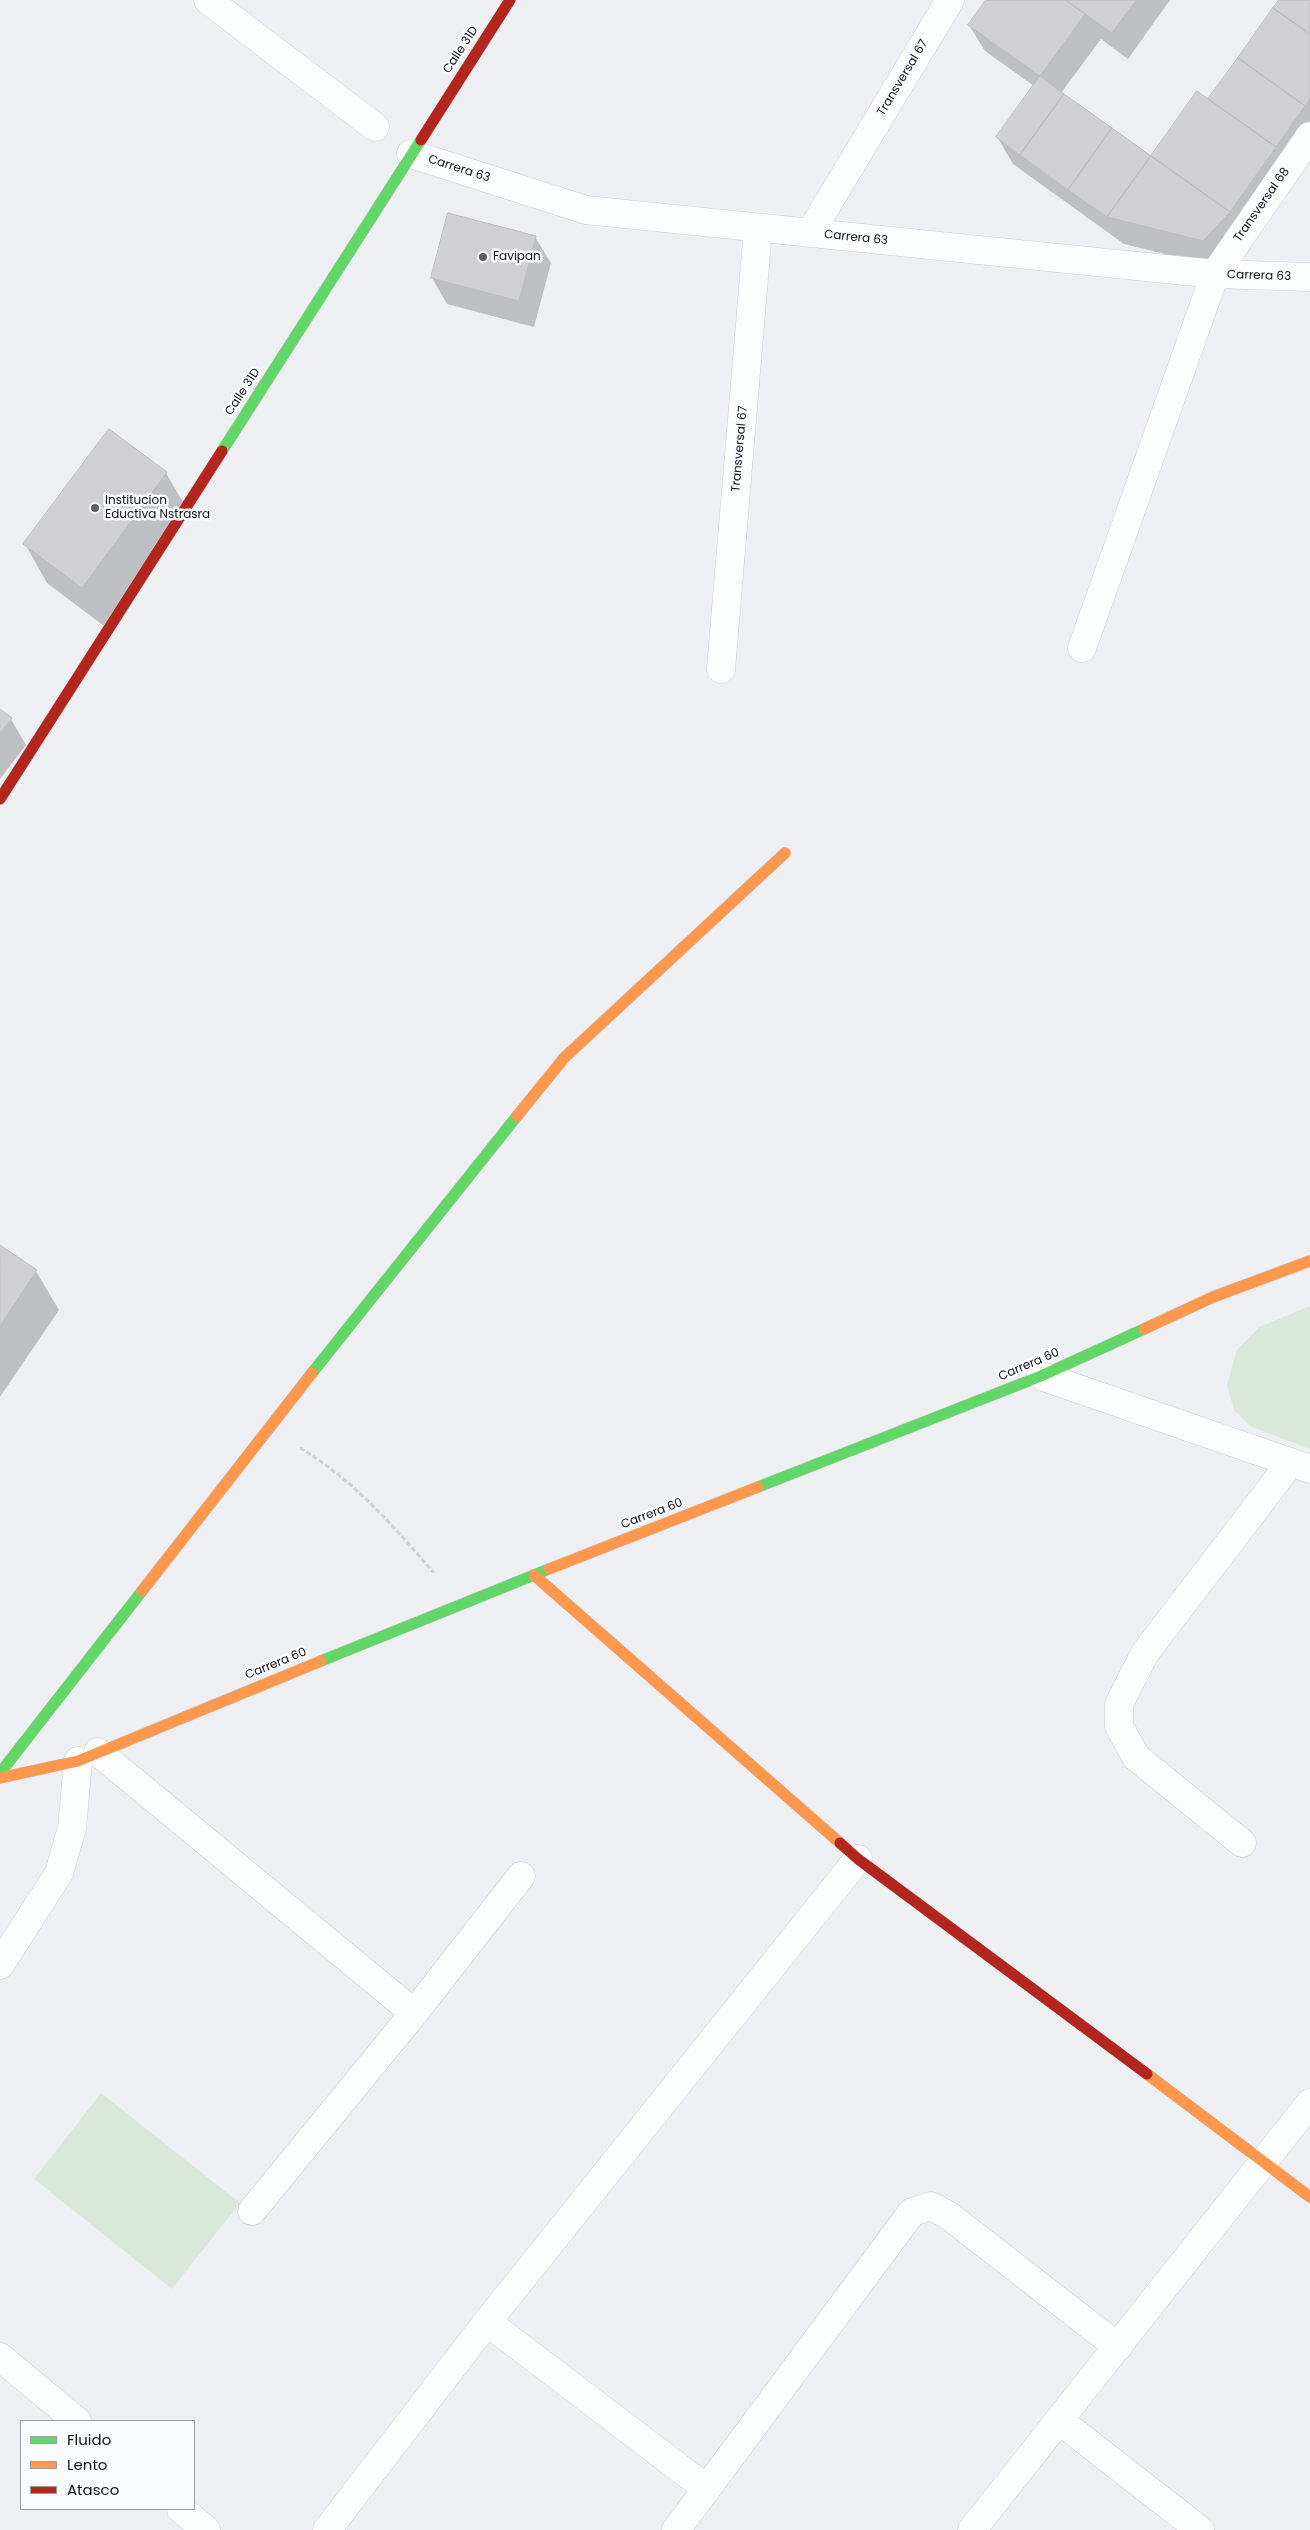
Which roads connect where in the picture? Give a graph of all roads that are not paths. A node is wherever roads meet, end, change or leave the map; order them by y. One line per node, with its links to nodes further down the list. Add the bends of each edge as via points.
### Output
1 (208, 0): 4 (street)
2 (510, 0): 6 (street, Calle 31D)
3 (950, 0): 8 (street, Transversal 67)
4 (375, 127)
5 (1310, 136): 9 (street, Transversal 68)
6 (411, 154): 7 (street, Carrera 63, via 586,210); 13 (street, Calle 31D)
7 (758, 229): 8 (street, Carrera 63); 12 (street, Transversal 67)
8 (810, 233): 9 (street, Carrera 63)
9 (1215, 274): 10 (street, Carrera 63); 11 (street, Transversal 68)
10 (1310, 277)
11 (1082, 648)
12 (721, 669)
13 (0, 799)
14 (785, 853): 20 (street, via 564,1058 268,1429)
15 (1310, 1261): 16 (street, Carrera 60, via 1213,1297)
16 (1041, 1376): 17 (street); 18 (street, Carrera 60)
17 (1301, 1466): 22 (street, via 1144,1654 1119,1704 1119,1726 1136,1757)
18 (534, 1575): 19 (street, Carrera 60); 23 (street)
19 (88, 1757): 21 (street, Carrera 60); 25 (street, via 59,1873); 26 (street)
20 (0, 1773)
21 (0, 1778)
22 (1242, 1843)
23 (858, 1860): 28 (street); 31 (street)
24 (520, 1876): 26 (street)
25 (0, 1965)
26 (414, 2013): 30 (street)
27 (1310, 2103): 28 (street)
28 (1265, 2161): 29 (street); 32 (street)
29 (1310, 2198)
30 (252, 2211)
31 (487, 2322): 36 (street); 39 (street)
32 (1118, 2348): 35 (street); 36 (street, via 948,2214 931,2206 912,2212)
33 (0, 2357): 34 (street)
34 (76, 2420)
35 (1060, 2421): 41 (street); 42 (street)
36 (706, 2490): 40 (street)
37 (182, 2510): 38 (street)
38 (206, 2530)
39 (327, 2530)
40 (676, 2530)
41 (972, 2530)
42 (1200, 2530)

